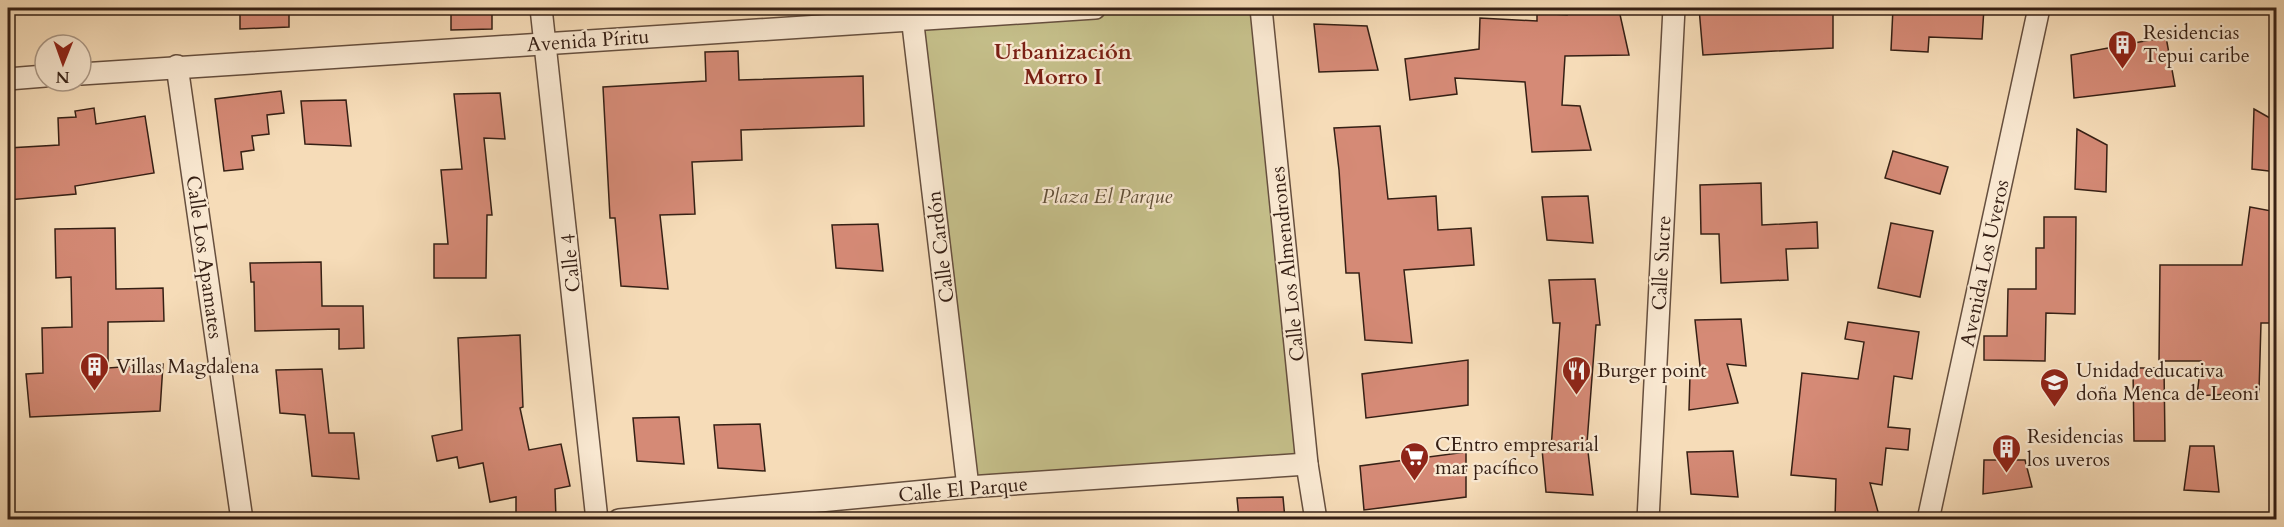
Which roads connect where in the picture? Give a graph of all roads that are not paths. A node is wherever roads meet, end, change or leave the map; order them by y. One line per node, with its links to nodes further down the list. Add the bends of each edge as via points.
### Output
1 (541, 8): 7 (street, Calle 4)
2 (1095, 8): 6 (street, Avenida Píritu)
3 (1261, 8): 12 (street, Calle Los Almendrones)
4 (1674, 8): 18 (street, Calle Sucre)
5 (2039, 8): 19 (street, Avenida Los Uveros)
6 (912, 13): 7 (street, Avenida Píritu); 13 (street, Calle Cardón)
7 (544, 43): 8 (street, Avenida Píritu); 15 (street, Calle 4)
8 (177, 66): 9 (street, Avenida Píritu); 14 (street, Calle Los Apamates)
9 (93, 73)
10 (33, 77): 11 (street)
11 (8, 79)
12 (1307, 464): 13 (street, Calle El Parque); 17 (street, Calle Los Almendrones)
13 (968, 487): 16 (street, Calle El Parque)
14 (242, 519)
15 (597, 519)
16 (619, 519)
17 (1316, 519)
18 (1648, 519)
19 (1928, 519)

